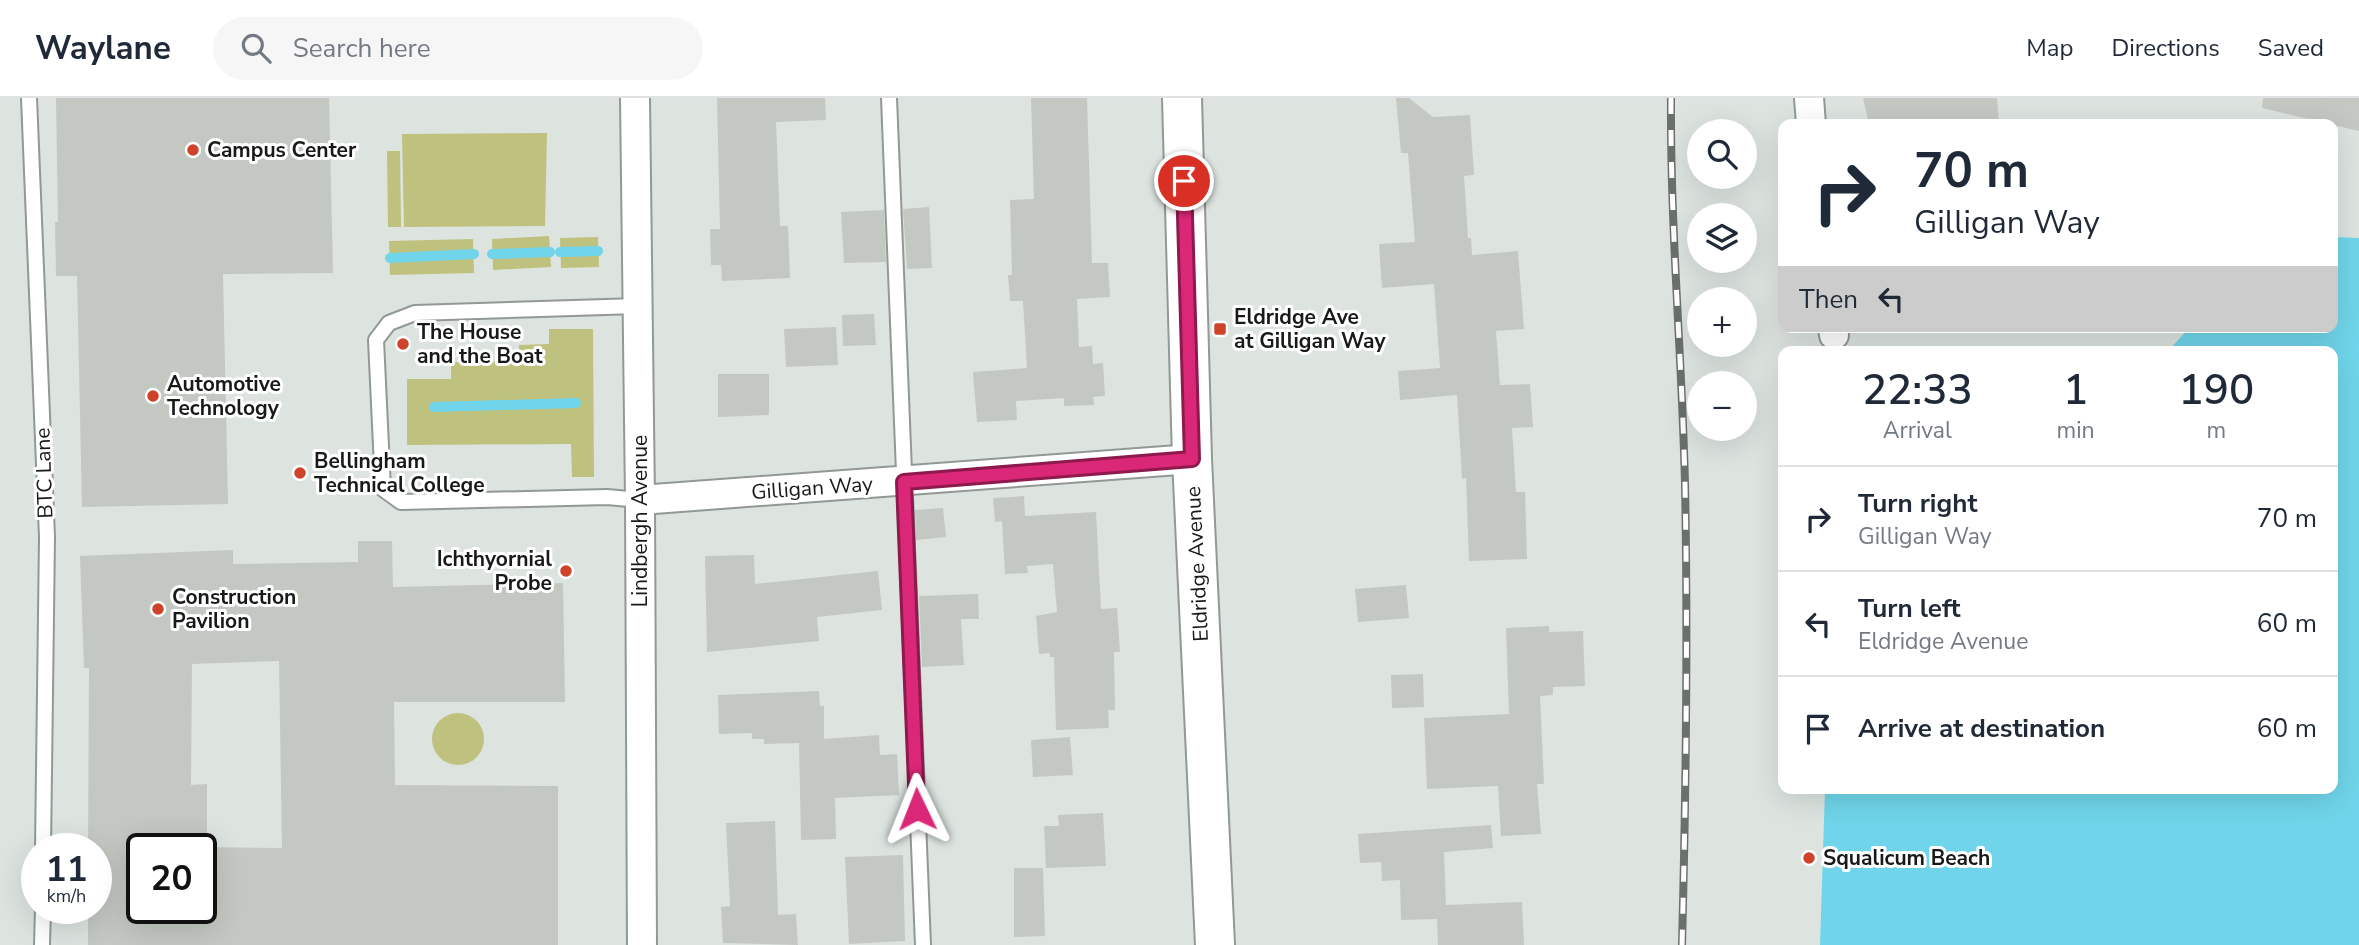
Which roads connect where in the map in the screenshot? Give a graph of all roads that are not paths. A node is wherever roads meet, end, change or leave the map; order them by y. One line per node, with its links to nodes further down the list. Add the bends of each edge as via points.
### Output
1 (29, 98): 11 (lane, BTC Lane, via 47,537)
2 (635, 98): 7 (street, Lindbergh Avenue)
3 (889, 98): 9 (lane)
4 (1182, 98): 8 (main road, Eldridge Avenue)
5 (1809, 98): 6 (street)
6 (1811, 119)
7 (638, 306): 10 (street, Lindbergh Avenue); 10 (lane, via 415,313 388,323 376,340 383,489 401,502)
8 (1192, 459): 9 (street, Gilligan Way); 16 (main road, Eldridge Avenue)
9 (904, 482): 10 (street, Gilligan Way); 15 (lane)
10 (640, 499): 14 (street, Lindbergh Avenue)
11 (43, 833)
12 (43, 924): 13 (lane)
13 (42, 945)
14 (642, 945)
15 (923, 945)
16 (1215, 945)

